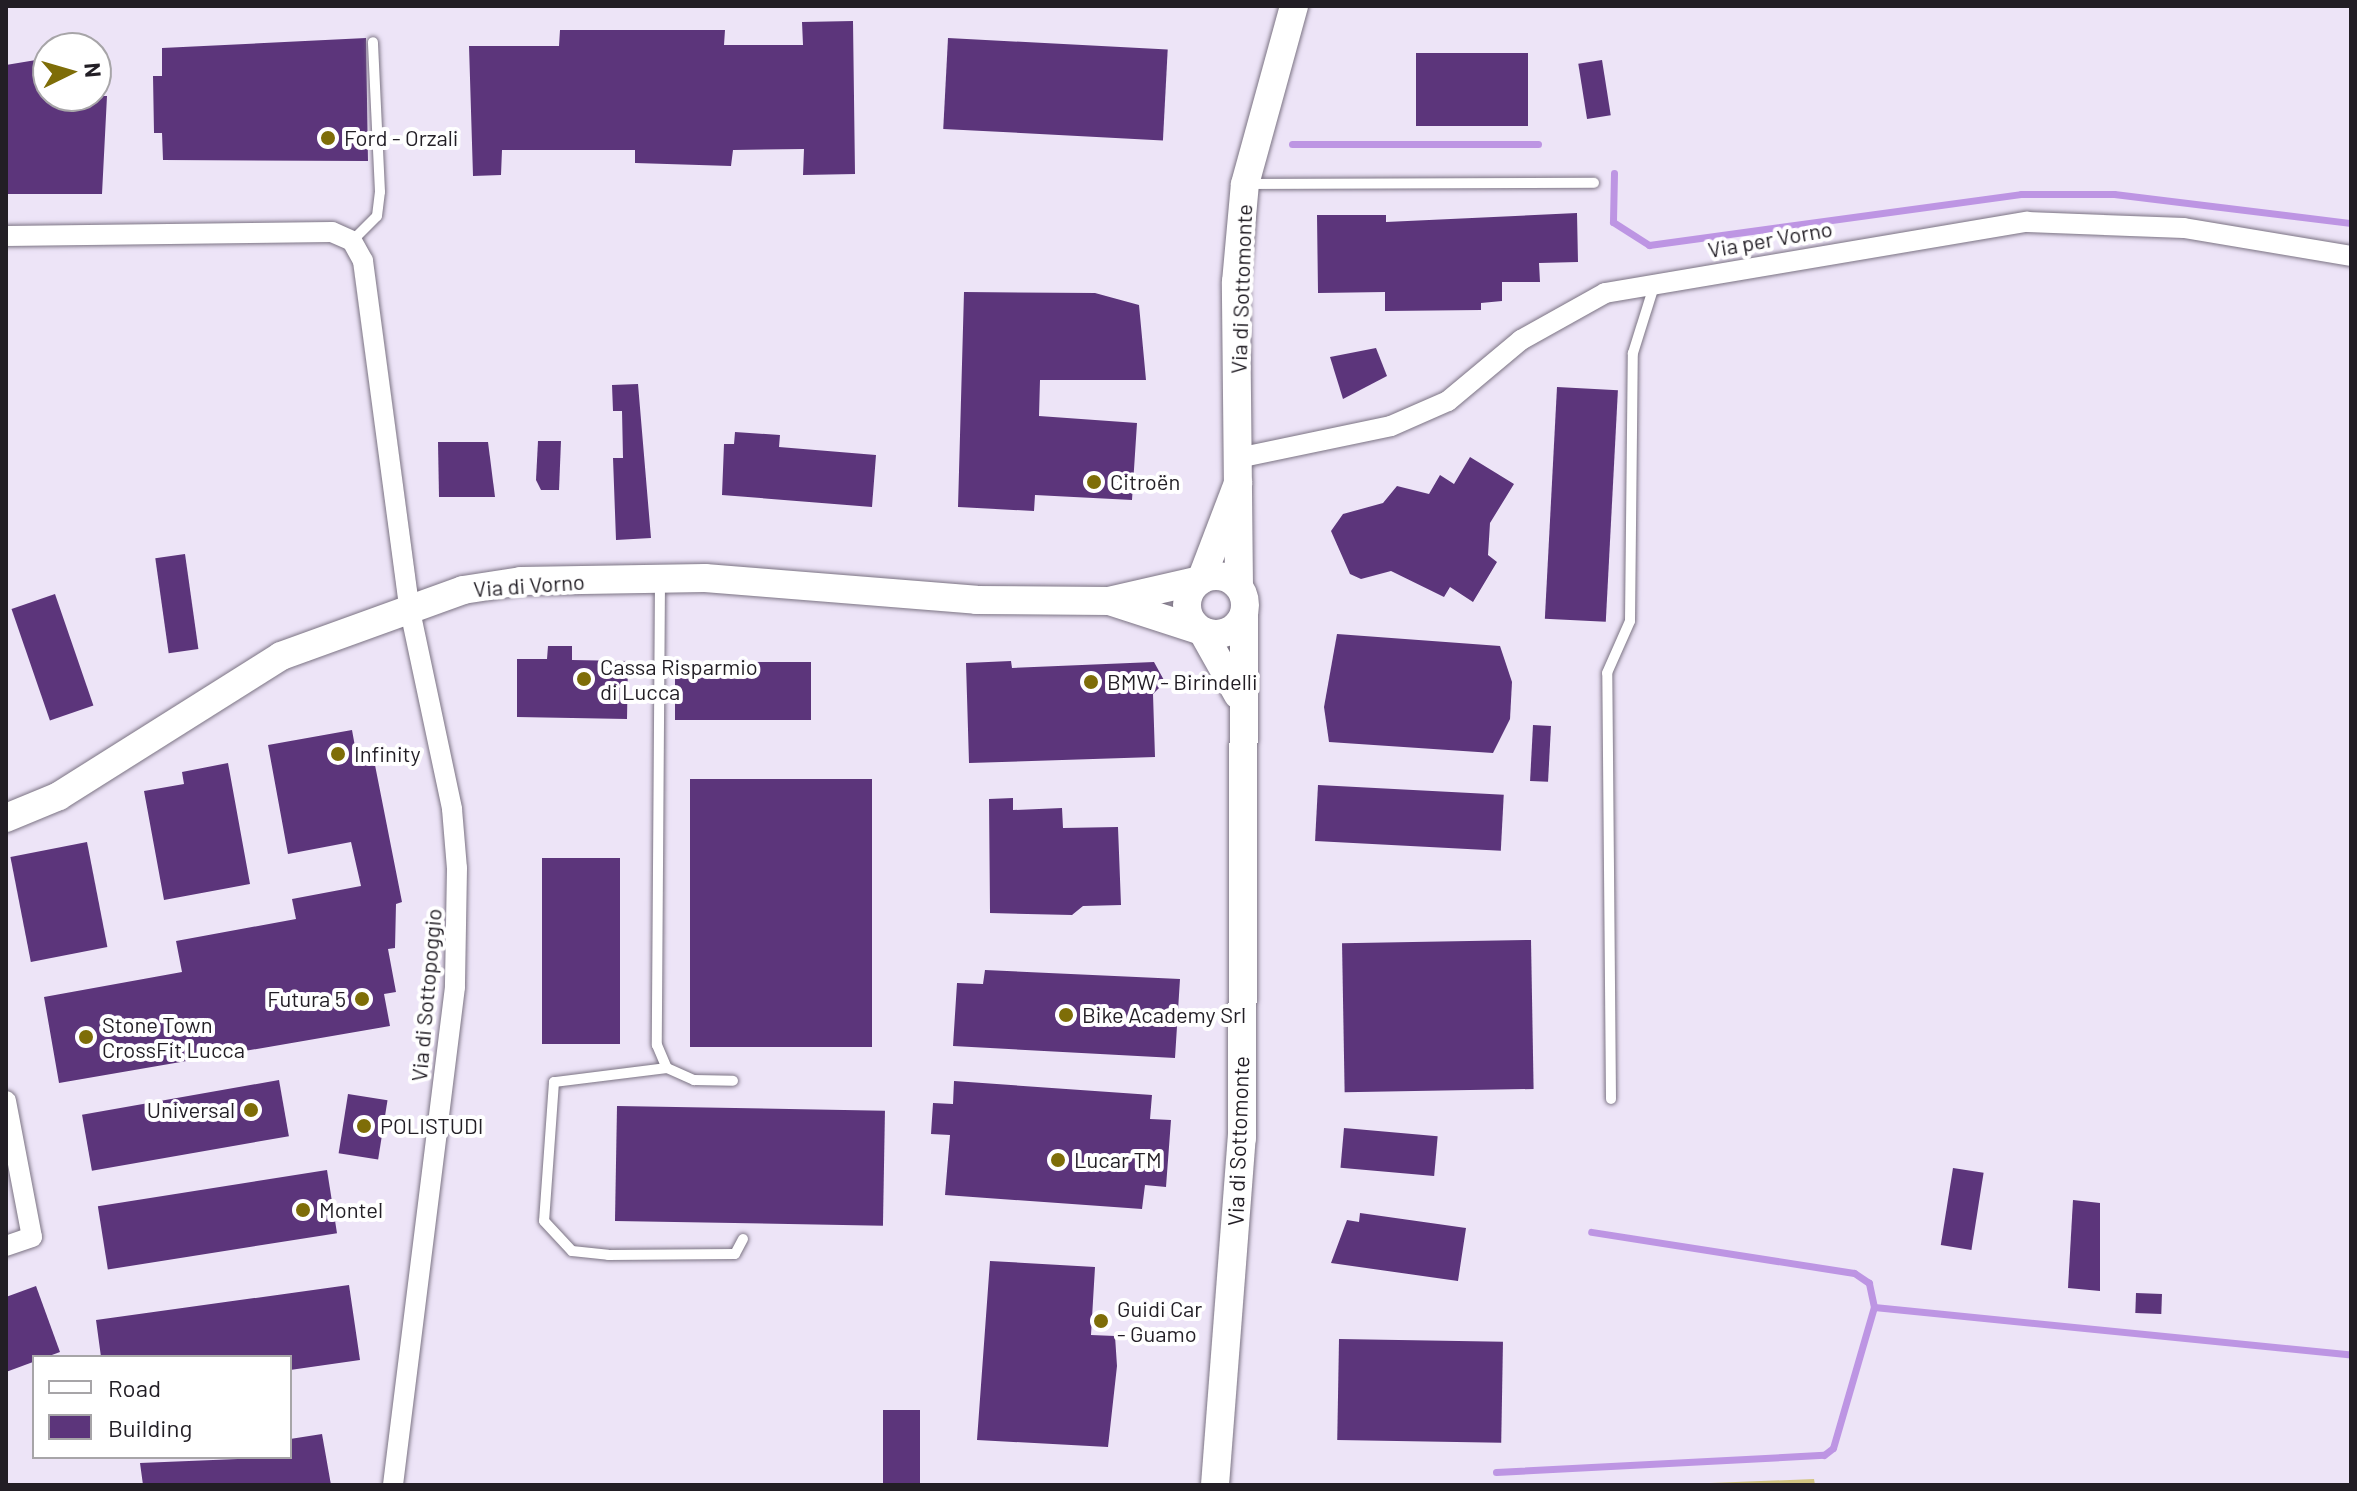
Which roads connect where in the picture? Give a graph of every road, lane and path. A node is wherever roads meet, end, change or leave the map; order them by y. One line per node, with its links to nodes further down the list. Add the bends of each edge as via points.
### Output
1 (1294, 6): 4 (main road, Via di Sottomonte)
2 (373, 42): 6 (lane, via 380,192 377,216)
3 (1594, 183): 4 (lane)
4 (1245, 184): 9 (main road, Via di Sottomonte, via 1236,282)
5 (6, 236): 6 (street, via 332,232)
6 (352, 241): 14 (street, Via di Sottopoggio, via 363,261)
7 (2351, 256): 8 (street, Via per Vorno, via 2184,228 2027,222)
8 (1655, 284): 9 (street, Via per Vorno, via 1605,293 1521,340 1448,401 1391,426); 21 (lane, via 1633,353 1630,621 1607,673)
9 (1238, 470): 11 (main road, Via di Sottomonte); 12 (main road, Via di Sottomonte)
10 (660, 578): 13 (main road, Via di Vorno, via 976,600); 14 (main road, Via di Vorno, via 521,581); 19 (lane, via 657,1045)
11 (1201, 580): 12 (main road, via 1221,576); 13 (main road, Via di Vorno); 16 (main road, Via di Sottomonte, via 1187,606)
12 (1239, 586): 15 (main road, Via di Sottomonte)
13 (1109, 601): 16 (main road, Via di Vorno)
14 (409, 606): 18 (main road, Via di Vorno, via 234,679 59,796); 25 (street, Via di Sottopoggio, via 452,809 458,928)
15 (1244, 615): 16 (main road, via 1231,631); 17 (main road, Via di Sottomonte)
16 (1202, 631): 17 (main road, Via di Sottomonte)
17 (1240, 700): 26 (main road, Via di Sottomonte, via 1242,1138)
18 (6, 818)
19 (667, 1068): 20 (lane, via 694,1080); 23 (lane, via 554,1082 544,1221 572,1251 608,1255 735,1254)
20 (733, 1081)
21 (1611, 1099)
22 (6, 1101): 24 (street, via 32,1237)
23 (743, 1239)
24 (6, 1246)
25 (393, 1485)
26 (1215, 1485)

